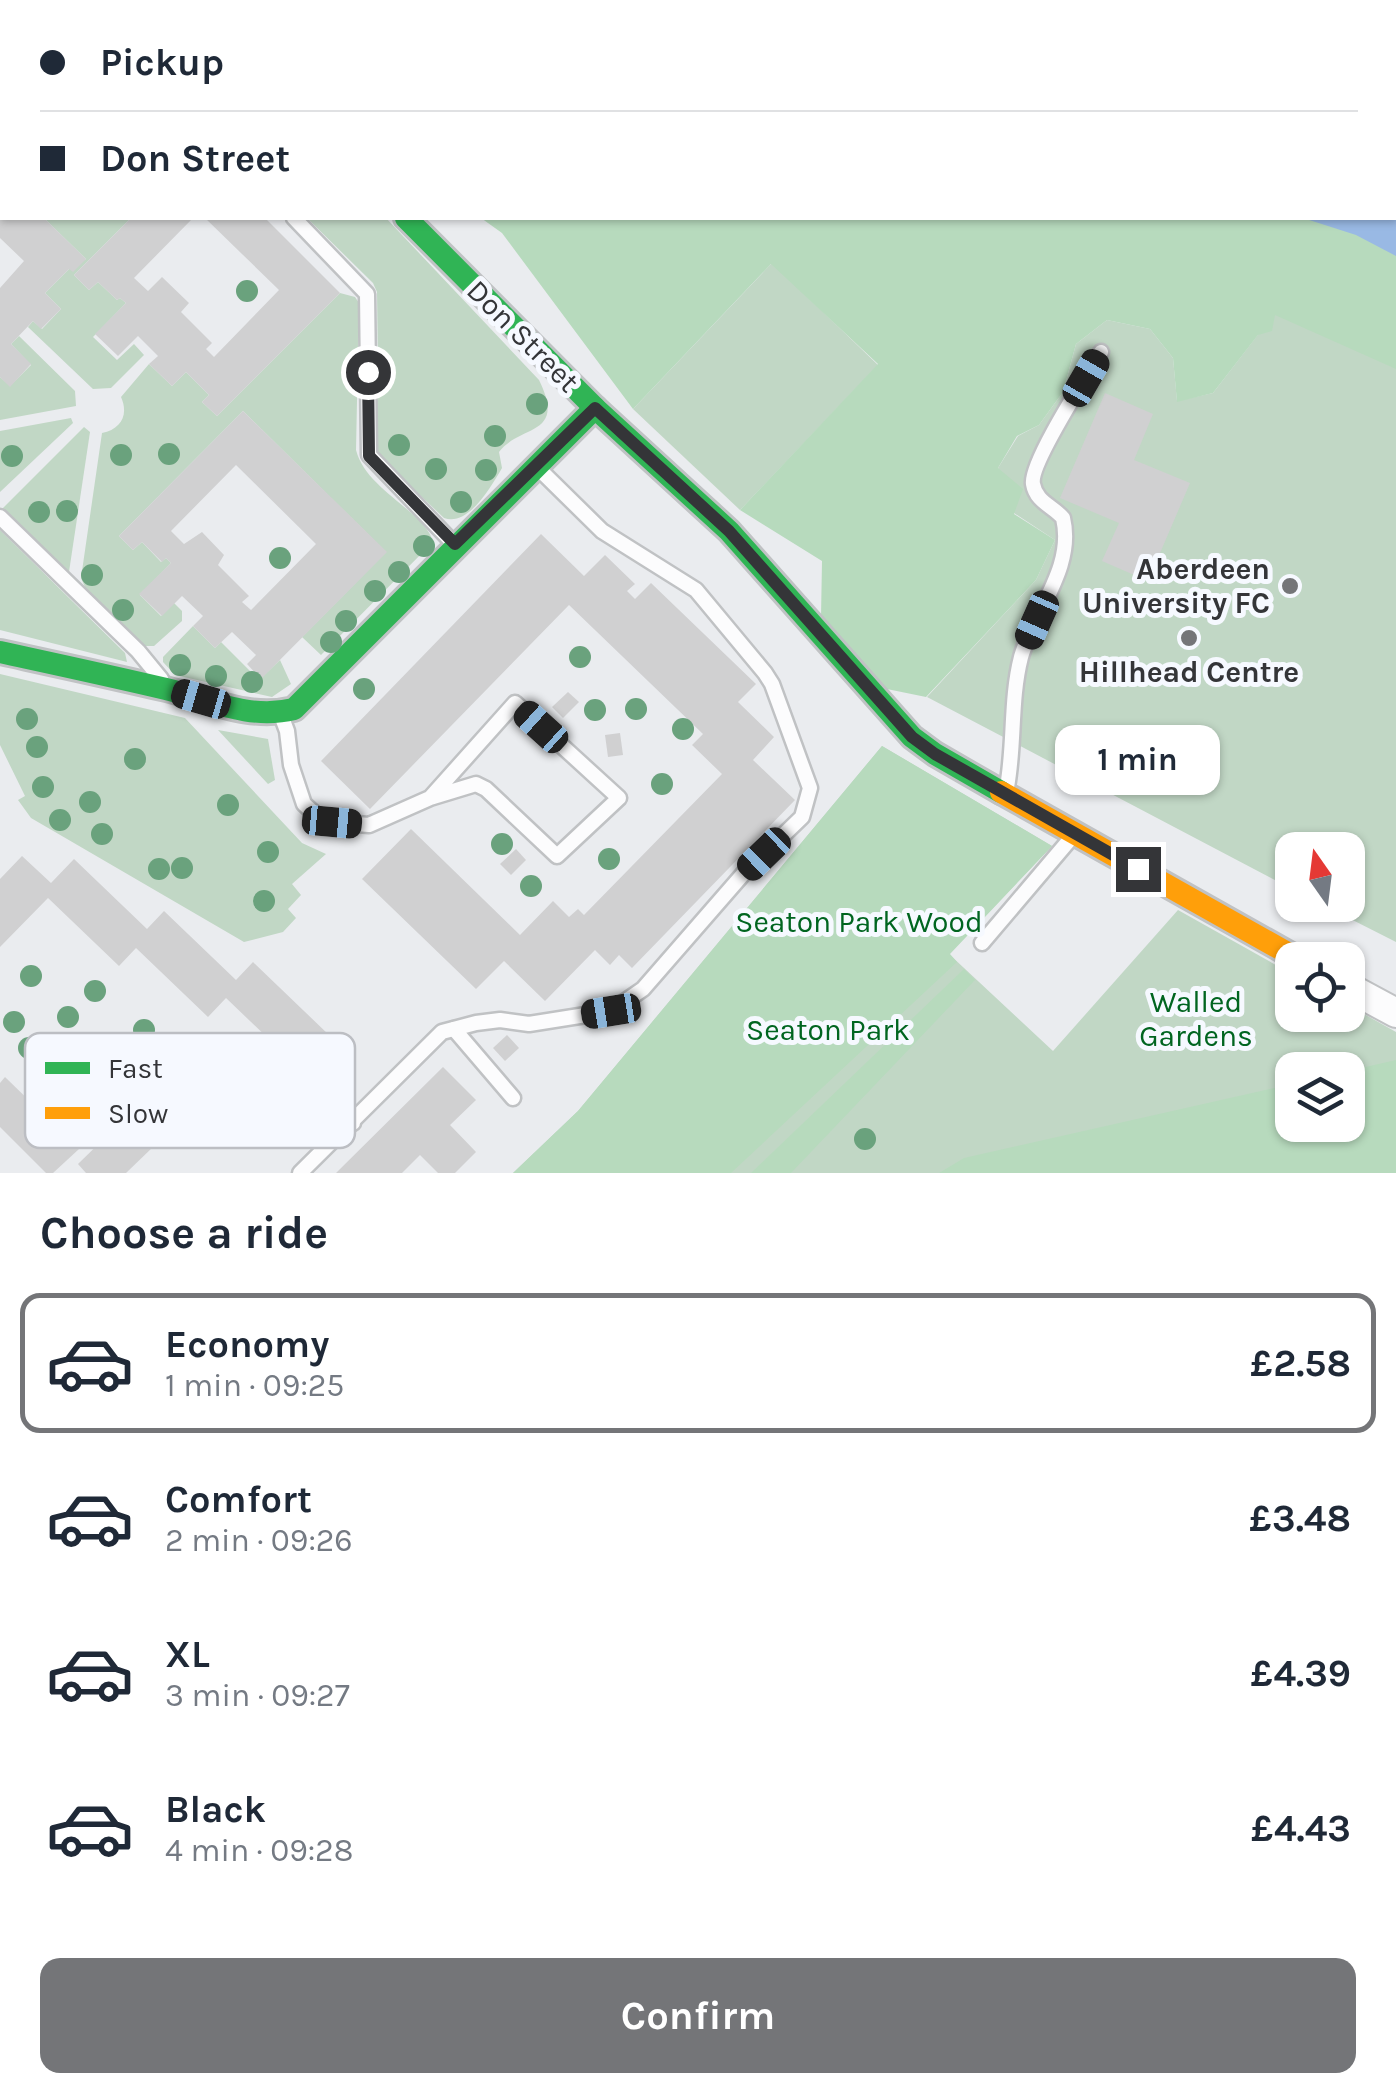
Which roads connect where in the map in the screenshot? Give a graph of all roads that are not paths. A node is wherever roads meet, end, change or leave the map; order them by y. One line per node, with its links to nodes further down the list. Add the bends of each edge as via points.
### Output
1 (296, 220): 7 (lane, via 367,294 369,456)
2 (408, 220): 4 (street, Don Street)
3 (1101, 352): 11 (lane, via 1033,476 1037,497 1063,518 1067,542 1022,653)
4 (595, 408): 5 (street); 11 (street, Don Street, via 729,531 912,737)
5 (536, 466): 7 (street); 18 (lane, via 602,531 684,582 720,616 772,684 810,788 802,817 644,989 611,1011)
6 (0, 517): 9 (lane, via 138,650)
7 (455, 544): 10 (street, via 322,684)
8 (0, 652): 9 (street)
9 (170, 690): 10 (street)
10 (280, 714): 12 (lane, via 304,804 316,816 369,825)
11 (1006, 793): 13 (street, Don Street)
12 (430, 798): 12 (lane, via 515,703 619,798 557,856 476,784)
13 (1076, 832): 14 (lane); 15 (street, Don Street)
14 (982, 943)
15 (1275, 946)
16 (1365, 996): 17 (street)
17 (1396, 1014)
18 (454, 1029): 19 (lane); 20 (lane, via 442,1032)
19 (513, 1098)
20 (355, 1120)
21 (326, 1148): 22 (lane)
22 (300, 1173)

